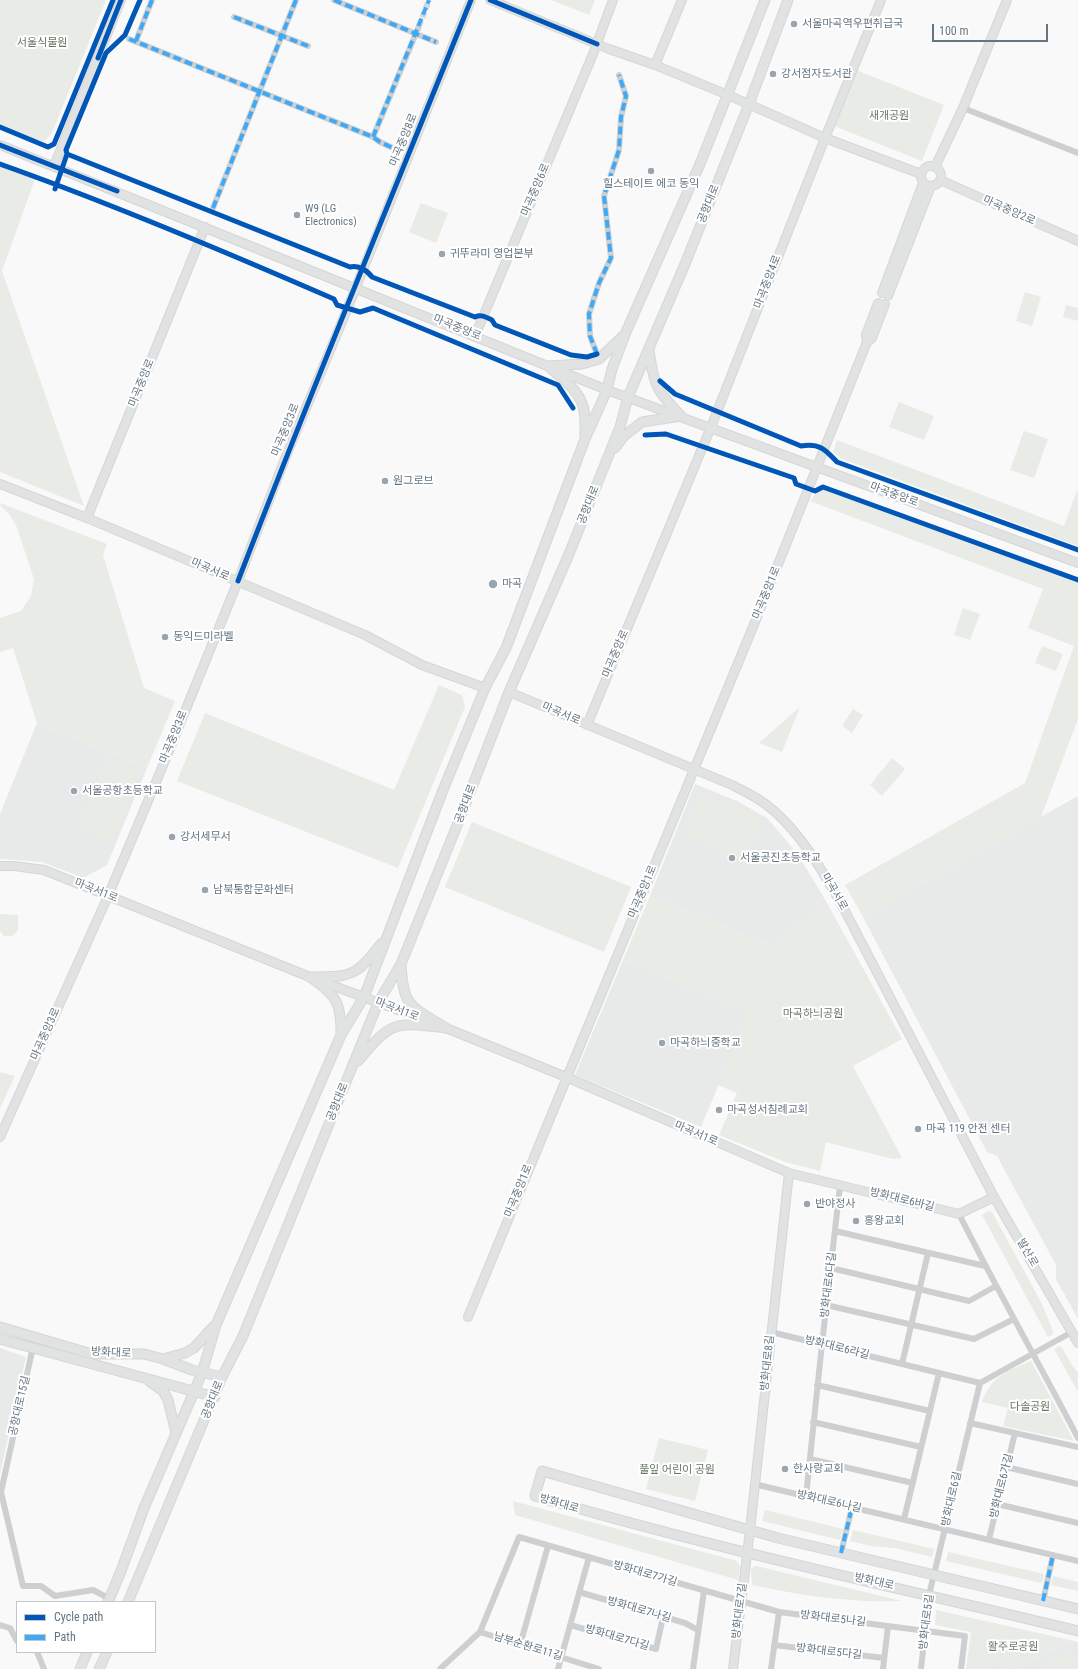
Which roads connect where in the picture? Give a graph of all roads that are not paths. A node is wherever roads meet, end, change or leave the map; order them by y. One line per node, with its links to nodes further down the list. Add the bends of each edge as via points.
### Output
1 (121, 0): 33 (street)
2 (152, 0): 18 (street)
3 (296, 0): 16 (street)
4 (334, 0): 15 (street)
5 (470, 0): 42 (street, 마곡중앙8로)
6 (490, 0): 20 (street)
7 (613, 0): 20 (street, 마곡중앙6로)
8 (682, 0): 22 (street)
9 (765, 0): 25 (main road, 공항대로)
10 (788, 0): 26 (main road, 공항대로)
11 (881, 0): 29 (street, 마곡중앙4로)
12 (1007, 0): 27 (street)
13 (234, 17): 16 (street)
14 (419, 26): 15 (street)
15 (416, 34): 19 (street); 28 (street)
16 (281, 36): 21 (street); 24 (street)
17 (129, 39): 18 (street)
18 (136, 41): 24 (street)
19 (436, 42)
20 (597, 44): 22 (street); 45 (street, 마곡중앙6로)
21 (308, 46)
22 (655, 65): 25 (street)
23 (619, 75): 47 (street, via 626,96 621,117 619,150 604,196 610,258 589,314 590,336)
24 (258, 91): 28 (street); 39 (street)
25 (728, 95): 26 (street); 44 (main road, 공항대로)
26 (749, 104): 29 (street); 46 (main road, 공항대로)
27 (963, 108): 32 (street); 34 (street)
28 (373, 137): 31 (street)
29 (824, 138): 35 (street); 52 (street, 마곡중앙4로)
30 (0, 145): 33 (street, 마곡중앙로)
31 (393, 148)
32 (1078, 153)
33 (54, 166): 40 (street, 마곡중앙로)
34 (934, 167): 35 (street, via 924,168); 36 (street, via 940,171)
35 (921, 174): 37 (street)
36 (940, 180): 38 (street); 41 (street, 마곡중앙2로)
37 (923, 183): 38 (street); 43 (street)
38 (931, 186): 43 (street)
39 (213, 208)
40 (205, 227): 42 (street, 마곡중앙로); 57 (street, 마곡중앙로)
41 (1078, 241)
42 (356, 287): 45 (street, 마곡중앙로); 59 (street, 마곡중앙3로, via 286,456)
43 (883, 299): 55 (street, via 866,335 866,345)
44 (626, 332): 48 (main road, via 599,359 582,364); 49 (main road, 공항대로)
45 (475, 336): 48 (street, 마곡중앙로)
46 (649, 349): 50 (main road, 공항대로); 51 (main road, via 655,384 662,396)
47 (597, 354)
48 (548, 366): 49 (street, 마곡중앙로); 53 (main road, via 582,402)
49 (607, 390): 50 (street, 마곡중앙로); 53 (main road, 공항대로)
50 (628, 397): 51 (street, 마곡중앙로); 54 (main road, 공항대로)
51 (681, 416): 52 (street, 마곡중앙로); 54 (main road, via 642,422 624,436)
52 (711, 427): 55 (street, 마곡중앙로); 62 (street, 마곡중앙로)
53 (585, 439): 60 (main road, 공항대로, via 506,648)
54 (609, 455): 61 (main road, 공항대로)
55 (818, 467): 58 (street, 마곡중앙로); 63 (street, 마곡중앙1로)
56 (0, 484): 57 (street, 마곡서로)
57 (87, 518): 59 (street, 마곡서로)
58 (1078, 563)
59 (238, 581): 60 (street, 마곡서로, via 365,635 422,665); 65 (street, 마곡중앙3로)
60 (484, 688): 66 (main road, 공항대로)
61 (509, 692): 62 (street, 마곡서로); 67 (main road, 공항대로)
62 (587, 725): 63 (street, 마곡서로)
63 (694, 770): 74 (street, 마곡중앙1로); 78 (street, 마곡서로, via 732,785 762,802 785,822 812,855 844,909)
64 (0, 866): 65 (street, 마곡서1로, via 44,870)
65 (108, 896): 68 (street, 마곡서1로); 75 (street, 마곡중앙3로)
66 (386, 938): 68 (main road, via 352,973); 69 (main road, 공항대로)
67 (400, 964): 70 (main road, 공항대로); 71 (main road, via 402,982 414,1010)
68 (310, 977): 69 (street, 마곡서1로); 72 (main road, via 335,997 341,1016)
69 (364, 996): 70 (street, 마곡서1로); 72 (main road, 공항대로)
70 (378, 1003): 71 (street, 마곡서1로); 73 (main road, 공항대로)
71 (446, 1028): 73 (main road, via 410,1024 392,1027 373,1042); 74 (street, 마곡서1로)
72 (341, 1036): 90 (main road, 공항대로)
73 (352, 1069): 103 (main road, 공항대로, via 243,1336)
74 (566, 1077): 76 (street, 마곡서1로); 87 (street, 마곡중앙1로)
75 (0, 1137)
76 (788, 1173): 77 (street, 방화대로6바길); 92 (street, 방화대로8길)
77 (840, 1186): 79 (street, 방화대로6바길); 80 (street, 방화대로6다길)
78 (994, 1196): 79 (street); 93 (street, 발산로)
79 (959, 1214): 82 (street)
80 (835, 1231): 81 (street); 83 (street, 방화대로6다길)
81 (928, 1253): 82 (street); 85 (street)
82 (985, 1266): 84 (street)
83 (831, 1268): 85 (street); 86 (street, 방화대로6다길)
84 (996, 1286): 85 (street, via 969,1301); 88 (street)
85 (920, 1289): 89 (street)
86 (826, 1305): 89 (street); 96 (street, 방화대로6다길)
87 (468, 1317)
88 (1014, 1319): 89 (street, via 974,1339); 98 (street)
89 (912, 1324): 100 (street)
90 (216, 1325): 99 (main road, via 194,1348); 101 (main road, 공항대로)
91 (0, 1327): 99 (main road, 방화대로, via 92,1354 144,1354)
92 (771, 1332): 96 (street, 방화대로6라길); 120 (street, 방화대로8길)
93 (1072, 1332): 95 (street, 발산로); 98 (street)
94 (0, 1339): 97 (main road, 방화대로)
95 (1078, 1343)
96 (822, 1344): 100 (street, 방화대로6라길); 106 (street, 방화대로6다길)
97 (33, 1348): 104 (main road, 방화대로); 125 (street, 공항대로15길, via 0,1492)
98 (1034, 1354): 105 (street); 114 (street)
99 (163, 1359): 101 (main road, 방화대로)
100 (902, 1364): 102 (street, 방화대로6라길)
101 (202, 1373): 103 (main road, 방화대로); 107 (main road, 공항대로)
102 (939, 1373): 105 (street, 방화대로6라길); 109 (street)
103 (222, 1377): 108 (main road, 공항대로)
104 (145, 1378): 107 (main road, 방화대로); 112 (main road, via 163,1391 168,1400)
105 (980, 1383): 111 (street, 방화대로6길)
106 (817, 1385): 109 (street); 110 (street, 방화대로6다길)
107 (194, 1390): 108 (main road, 방화대로); 112 (main road, 공항대로)
108 (215, 1397): 142 (main road, 공항대로)
109 (930, 1411): 115 (street)
110 (814, 1422): 115 (street); 117 (street, 방화대로6다길)
111 (970, 1423): 113 (street); 128 (street, 방화대로6길)
112 (176, 1433): 141 (main road, 공항대로)
113 (1015, 1433): 116 (street); 118 (street, 방화대로6가길)
114 (1078, 1438)
115 (921, 1447): 119 (street)
116 (1078, 1447)
117 (810, 1459): 119 (street); 122 (street, 방화대로6다길)
118 (1006, 1467): 121 (street); 123 (street, 방화대로6가길)
119 (913, 1483): 126 (street)
120 (754, 1484): 122 (street, 방화대로6나길); 129 (street, 방화대로8길)
121 (1078, 1484)
122 (806, 1496): 124 (street, 방화대로6나길)
123 (997, 1504): 127 (street); 130 (street, 방화대로6가길)
124 (852, 1507): 126 (street, 방화대로6나길); 133 (street)
125 (3, 1518): 141 (street, 공항대로15길, via 23,1586 41,1586 55,1596 93,1590)
126 (904, 1519): 128 (street, 방화대로6나길)
127 (1078, 1523)
128 (945, 1529): 130 (street); 137 (street, 방화대로6길)
129 (750, 1530): 132 (street, 방화대로8길); 132 (main road, 방화대로, via 542,1471 535,1496); 133 (main road, 방화대로)
130 (989, 1539): 134 (street)
131 (548, 1546): 135 (street, 방화대로7가길); 154 (street, 방화대로7가길, via 519,1537); 156 (street)
132 (747, 1553): 140 (main road, 방화대로); 144 (street, 방화대로7길)
133 (841, 1553): 137 (main road, 방화대로)
134 (1053, 1555): 136 (street); 143 (street)
135 (589, 1557): 138 (street, 방화대로7가길); 139 (street, 방화대로7다길)
136 (1078, 1561)
137 (934, 1575): 140 (street, 방화대로5길); 143 (main road, 방화대로)
138 (704, 1591): 144 (street, 방화대로7가길); 151 (street)
139 (579, 1592): 147 (street, 방화대로7나길); 149 (street, 방화대로7다길)
140 (929, 1595): 152 (street, 방화대로5길); 153 (main road, 방화대로)
141 (109, 1600)
142 (128, 1601)
143 (1043, 1601): 145 (main road, 방화대로)
144 (741, 1602): 146 (street, 방화대로5나길); 170 (street, 방화대로7길)
145 (1078, 1609)
146 (779, 1612): 150 (street, 방화대로5나길); 157 (street)
147 (663, 1617): 149 (street, 방화대로7다길, via 656,1649); 151 (street, 방화대로7나길, via 685,1623)
148 (0, 1625): 155 (street, via 10,1628)
149 (570, 1625): 161 (street, 방화대로7다길)
150 (888, 1626): 152 (street, 방화대로5나길); 162 (street)
151 (698, 1630): 169 (street)
152 (925, 1631): 173 (street, 방화대로5길); 174 (street, 방화대로5나길, via 965,1636)
153 (1078, 1631)
154 (480, 1632): 156 (street, 남부순환로11길); 166 (street, 방화대로7가길)
155 (16, 1639)
156 (520, 1645): 161 (street, 남부순환로11길)
157 (774, 1645): 162 (street, 방화대로5다길); 171 (street)
158 (37, 1653): 163 (street)
159 (87, 1653): 164 (main road)
160 (107, 1653): 165 (main road)
161 (561, 1657): 167 (street, 방화대로7다길); 168 (street, 남부순환로11길)
162 (884, 1658): 172 (street)
163 (44, 1669)
164 (80, 1669)
165 (100, 1669)
166 (440, 1669)
167 (558, 1669)
168 (599, 1669)
169 (693, 1669)
170 (733, 1669)
171 (771, 1669)
172 (883, 1669)
173 (921, 1669)
174 (961, 1669)

